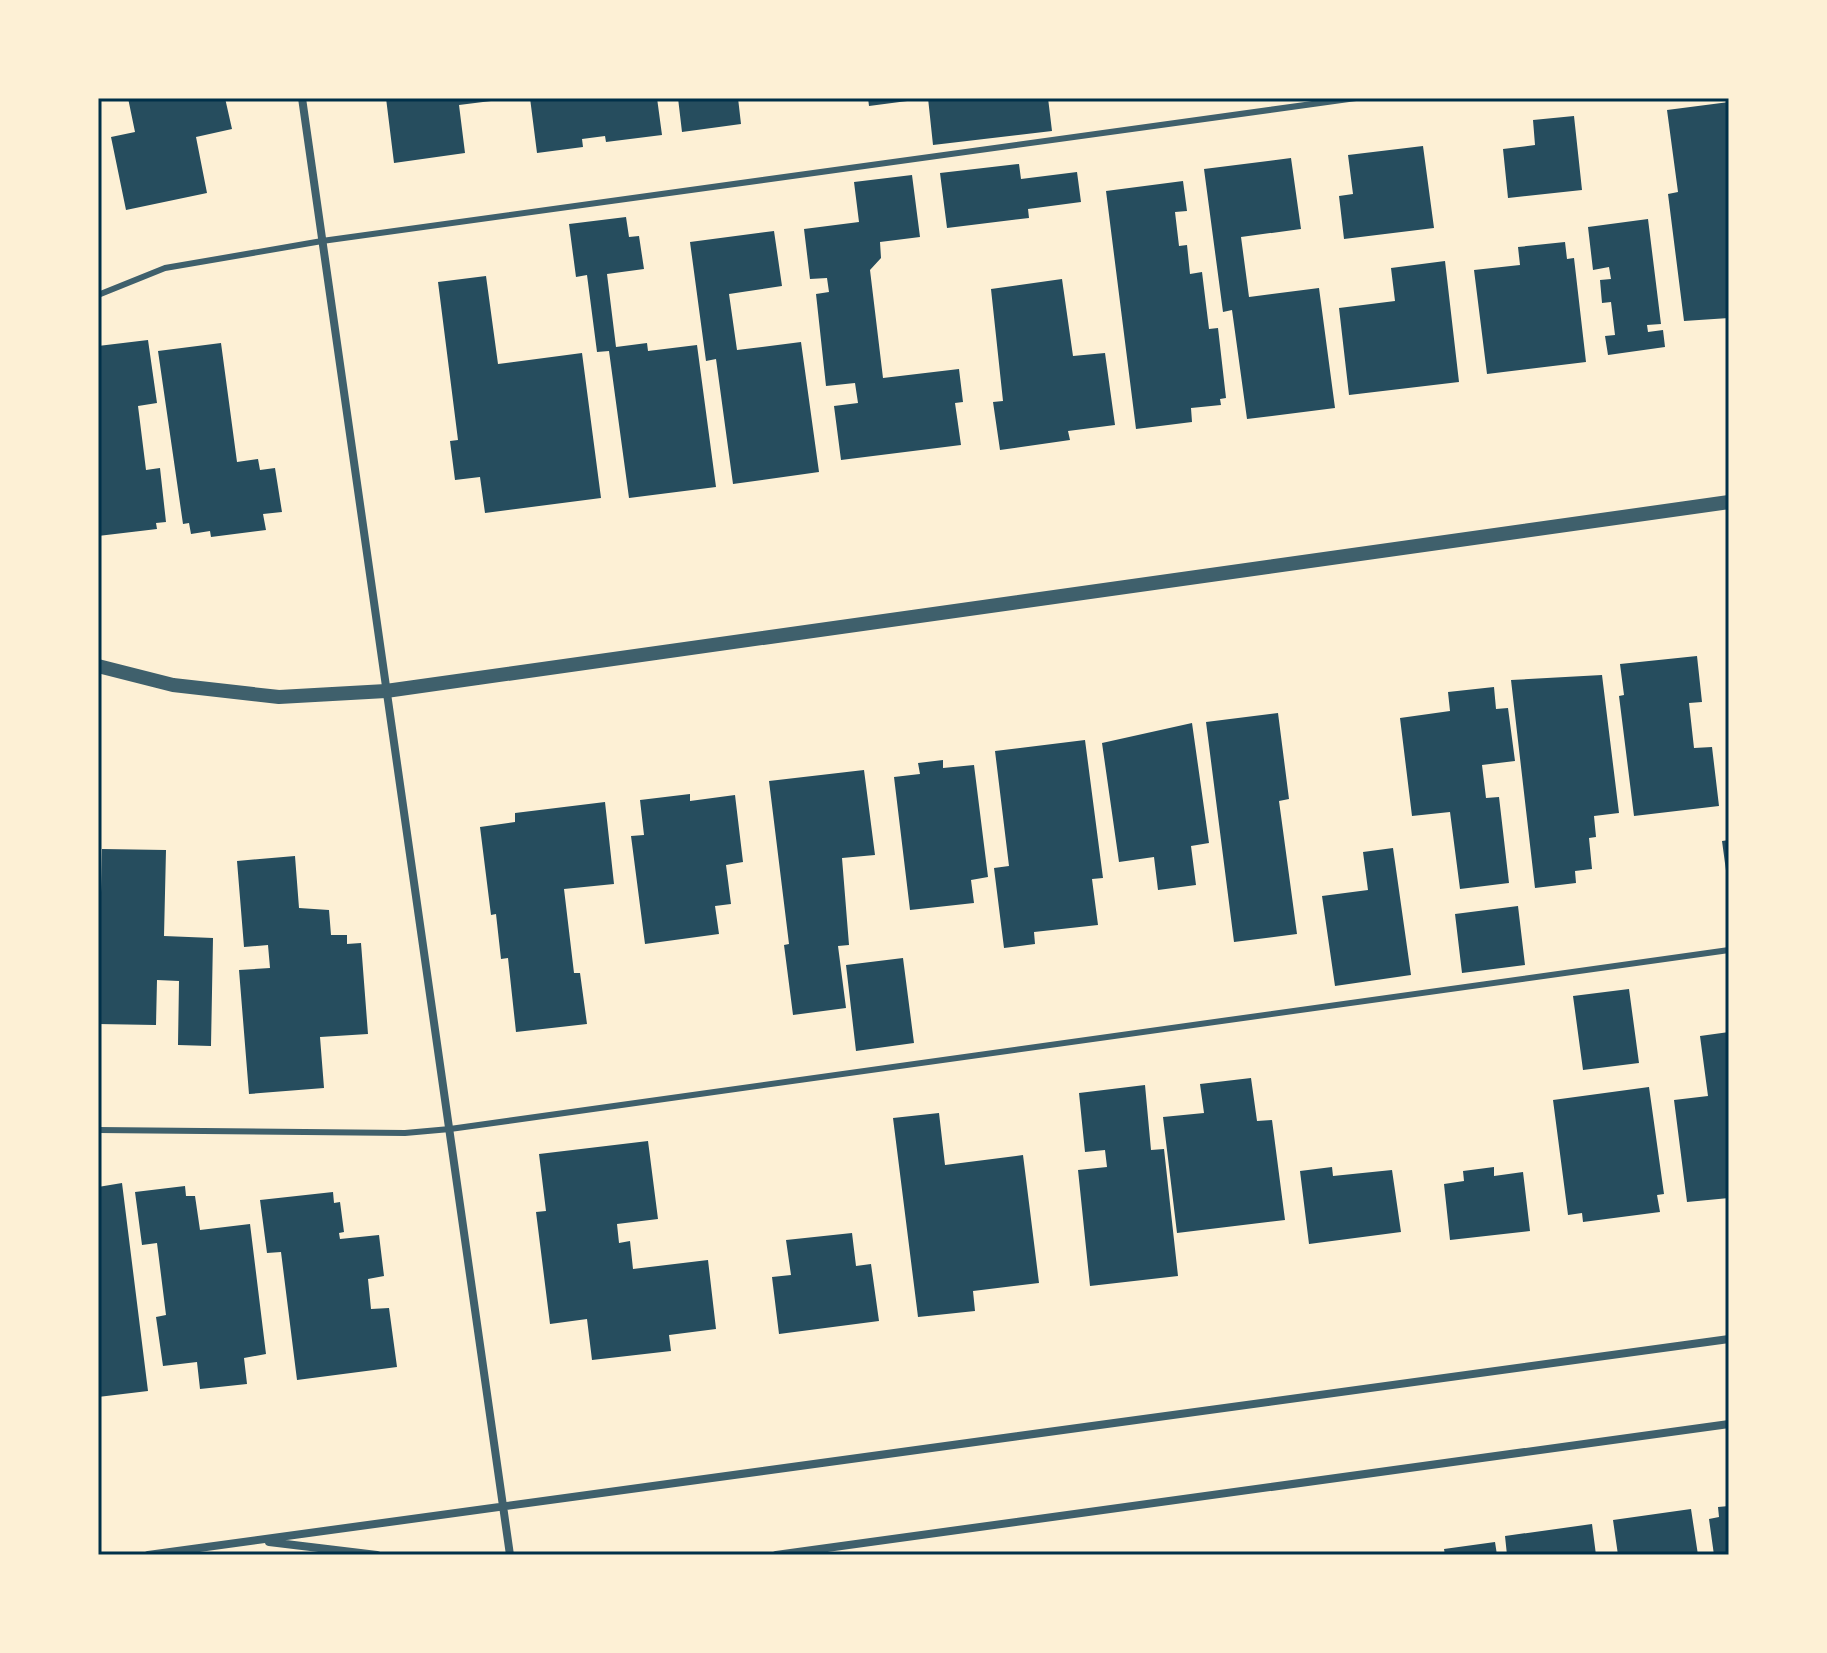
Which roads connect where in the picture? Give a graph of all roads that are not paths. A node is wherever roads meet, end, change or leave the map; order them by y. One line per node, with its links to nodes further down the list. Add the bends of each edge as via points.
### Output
1 (302, 98): 3 (street)
2 (1356, 98): 3 (lane)
3 (322, 241): 4 (lane, via 165,268); 7 (street)
4 (98, 295)
5 (1729, 502): 7 (street)
6 (98, 666): 7 (street, via 173,685 279,697)
7 (386, 691): 9 (street)
8 (1729, 950): 9 (lane)
9 (450, 1129): 10 (lane); 13 (street)
10 (98, 1130)
11 (1729, 1339): 13 (street)
12 (1729, 1424): 18 (street)
13 (504, 1508): 14 (street); 17 (street)
14 (256, 1540): 15 (street); 16 (street)
15 (148, 1555)
16 (377, 1555)
17 (510, 1555)
18 (776, 1555)

